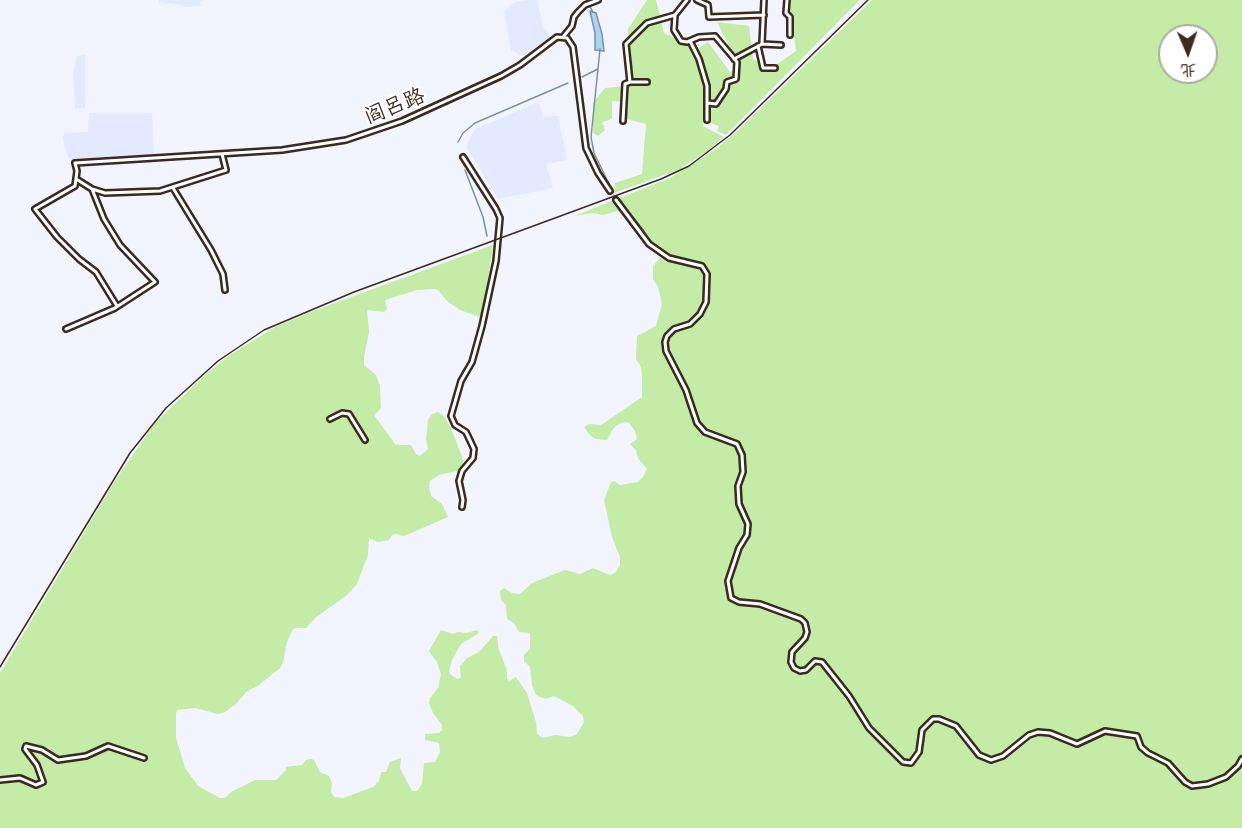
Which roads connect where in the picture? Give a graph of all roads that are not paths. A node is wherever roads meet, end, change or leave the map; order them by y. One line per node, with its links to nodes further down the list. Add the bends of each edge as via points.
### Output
1 (598, 0): 9 (street, via 578,12)
2 (687, 0): 6 (street)
3 (697, 0): 7 (street, via 708,5 709,17)
4 (764, 0): 7 (street)
5 (787, 0): 8 (street)
6 (675, 15): 10 (street, via 675,30 681,41); 15 (street, via 646,22 626,44)
7 (764, 15): 11 (street)
8 (790, 35)
9 (563, 37): 20 (street, 阎吕路, via 551,39 500,77 363,135 294,149); 25 (street, via 573,47 586,148)
10 (689, 41): 13 (street, via 715,36); 17 (street, via 699,58)
11 (760, 45): 12 (street); 13 (street); 14 (street, via 763,68)
12 (781, 45)
13 (734, 59): 17 (street, via 736,79 727,82 716,104)
14 (775, 68)
15 (630, 82): 16 (street); 19 (street, via 625,84)
16 (647, 82)
17 (708, 103): 18 (street)
18 (706, 120)
19 (623, 121)
20 (222, 154): 22 (street, 阎吕路, via 75,164); 23 (street, via 226,170)
21 (463, 157): 32 (street, via 500,218 496,261 482,326 451,416 455,425 466,432 474,449 474,458 459,481)
22 (76, 178): 24 (street); 28 (street, via 75,186 35,209 64,244 96,272)
23 (173, 188): 24 (street, via 121,194); 27 (street, via 211,250)
24 (92, 189): 28 (street, via 120,245 155,282)
25 (610, 191)
26 (616, 200): 34 (street, via 649,244 669,258 702,266 707,274 706,302 700,314 667,336 666,351 698,423 705,432 737,444 742,455 739,504 748,524 728,581 731,598 801,619 807,632 792,652 794,668 806,670 814,661 822,662 869,728 903,762 911,763 919,752 922,730 933,719 956,726 979,755 991,760 1038,732 1077,744 1105,731 1137,736 1141,747 1168,763 1192,786 1226,777)
27 (225, 290)
28 (117, 306): 29 (street)
29 (66, 329)
30 (330, 419): 31 (street, via 349,414)
31 (365, 440)
32 (462, 507)
33 (144, 758): 35 (street, via 108,746 86,756 58,760 26,746 43,782 36,785 20,778)
34 (1242, 759)
35 (0, 780)

